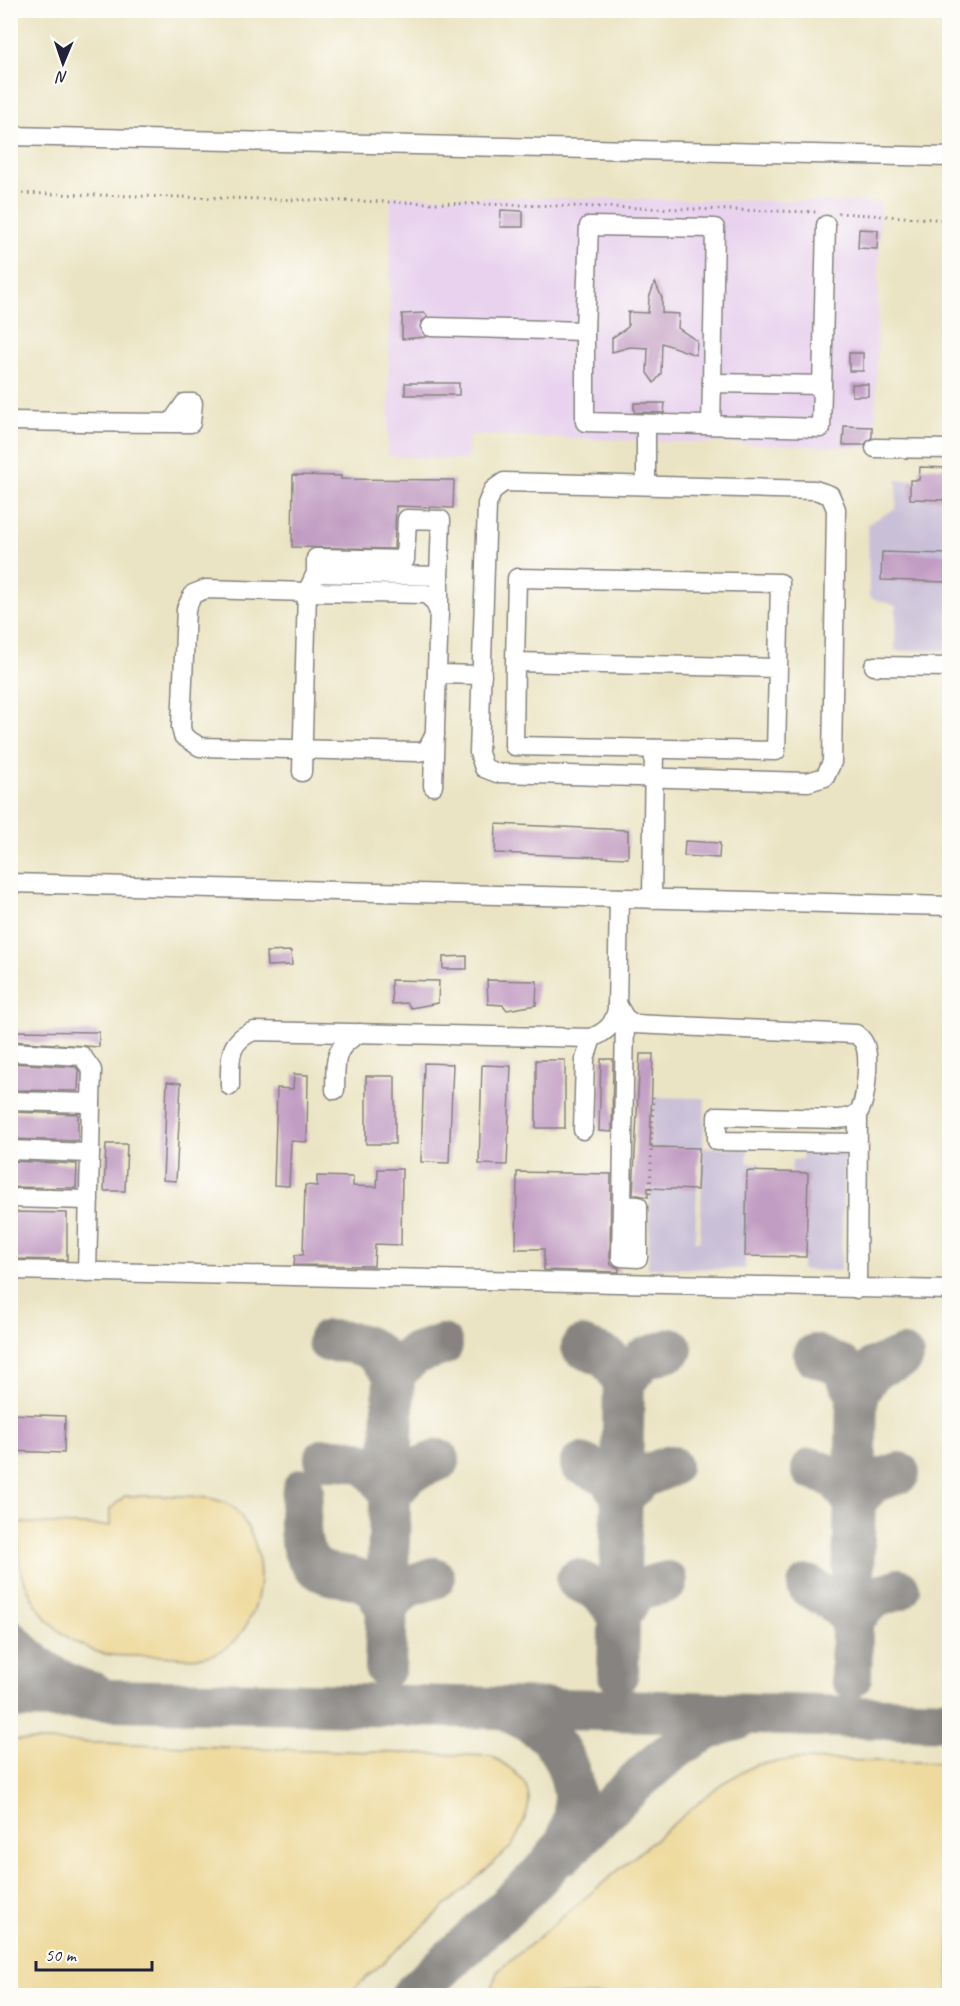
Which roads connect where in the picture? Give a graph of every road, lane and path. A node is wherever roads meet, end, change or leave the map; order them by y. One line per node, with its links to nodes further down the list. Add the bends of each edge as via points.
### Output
1 (10, 136): 2 (lane)
2 (950, 157)
3 (10, 193): 4 (path)
4 (824, 217): 5 (path); 9 (lane)
5 (950, 220)
6 (431, 327): 7 (lane)
7 (585, 331): 8 (lane, via 589,226 716,228); 12 (lane, via 585,422)
8 (712, 383): 9 (lane); 13 (lane)
9 (822, 385): 13 (lane, via 821,428)
10 (10, 421): 11 (lane)
11 (171, 423)
12 (646, 424): 13 (lane); 16 (lane)
13 (711, 424)
14 (875, 448): 15 (lane)
15 (950, 449)
16 (646, 486): 26 (lane, via 504,482 493,490 487,504); 31 (lane, via 815,490 830,495 836,509 832,762 825,777 808,782)
17 (316, 573): 18 (lane); 18 (lane, via 316,558 405,560 406,519 418,519 441,520); 19 (lane)
18 (439, 576): 20 (lane)
19 (307, 592): 20 (lane, via 426,594); 28 (lane); 28 (lane, via 206,589 193,594 186,609 181,727 183,736 200,747)
20 (439, 612): 25 (lane)
21 (515, 662): 24 (lane); 24 (lane, via 517,578 780,583); 29 (lane, via 514,746)
22 (874, 666): 23 (lane)
23 (950, 667)
24 (778, 668): 29 (lane, via 776,751)
25 (437, 674): 26 (lane); 27 (lane)
26 (482, 675): 31 (lane, via 479,753 484,768 497,773)
27 (435, 734): 28 (lane, via 427,750 418,752); 32 (lane)
28 (301, 749): 30 (lane)
29 (654, 749): 31 (lane)
30 (302, 772)
31 (654, 778): 35 (lane)
32 (433, 786)
33 (10, 883): 34 (lane)
34 (619, 898): 35 (lane); 37 (lane)
35 (652, 899): 36 (lane)
36 (950, 906)
37 (621, 1011): 39 (lane, via 605,1032); 40 (lane); 47 (lane, via 634,1024 856,1034 866,1049 864,1103)
38 (360, 1033): 39 (lane); 42 (lane, via 254,1030 233,1045); 43 (lane, via 345,1040 338,1052)
39 (592, 1038): 40 (lane); 48 (lane, via 585,1059)
40 (625, 1040): 55 (lane)
41 (10, 1052): 46 (lane, via 82,1056 92,1070)
42 (230, 1086)
43 (335, 1090)
44 (653, 1097): 54 (path)
45 (10, 1101): 46 (lane)
46 (91, 1103): 51 (lane)
47 (858, 1113): 49 (lane); 49 (lane, via 838,1119 717,1116 717,1141)
48 (583, 1130)
49 (857, 1143): 58 (lane)
50 (10, 1150): 51 (lane)
51 (90, 1153): 53 (lane)
52 (10, 1198): 53 (lane)
53 (89, 1200): 57 (lane)
54 (650, 1200)
55 (622, 1205)
56 (10, 1270): 57 (lane)
57 (87, 1272): 58 (lane)
58 (857, 1289): 59 (lane)
59 (950, 1290)

